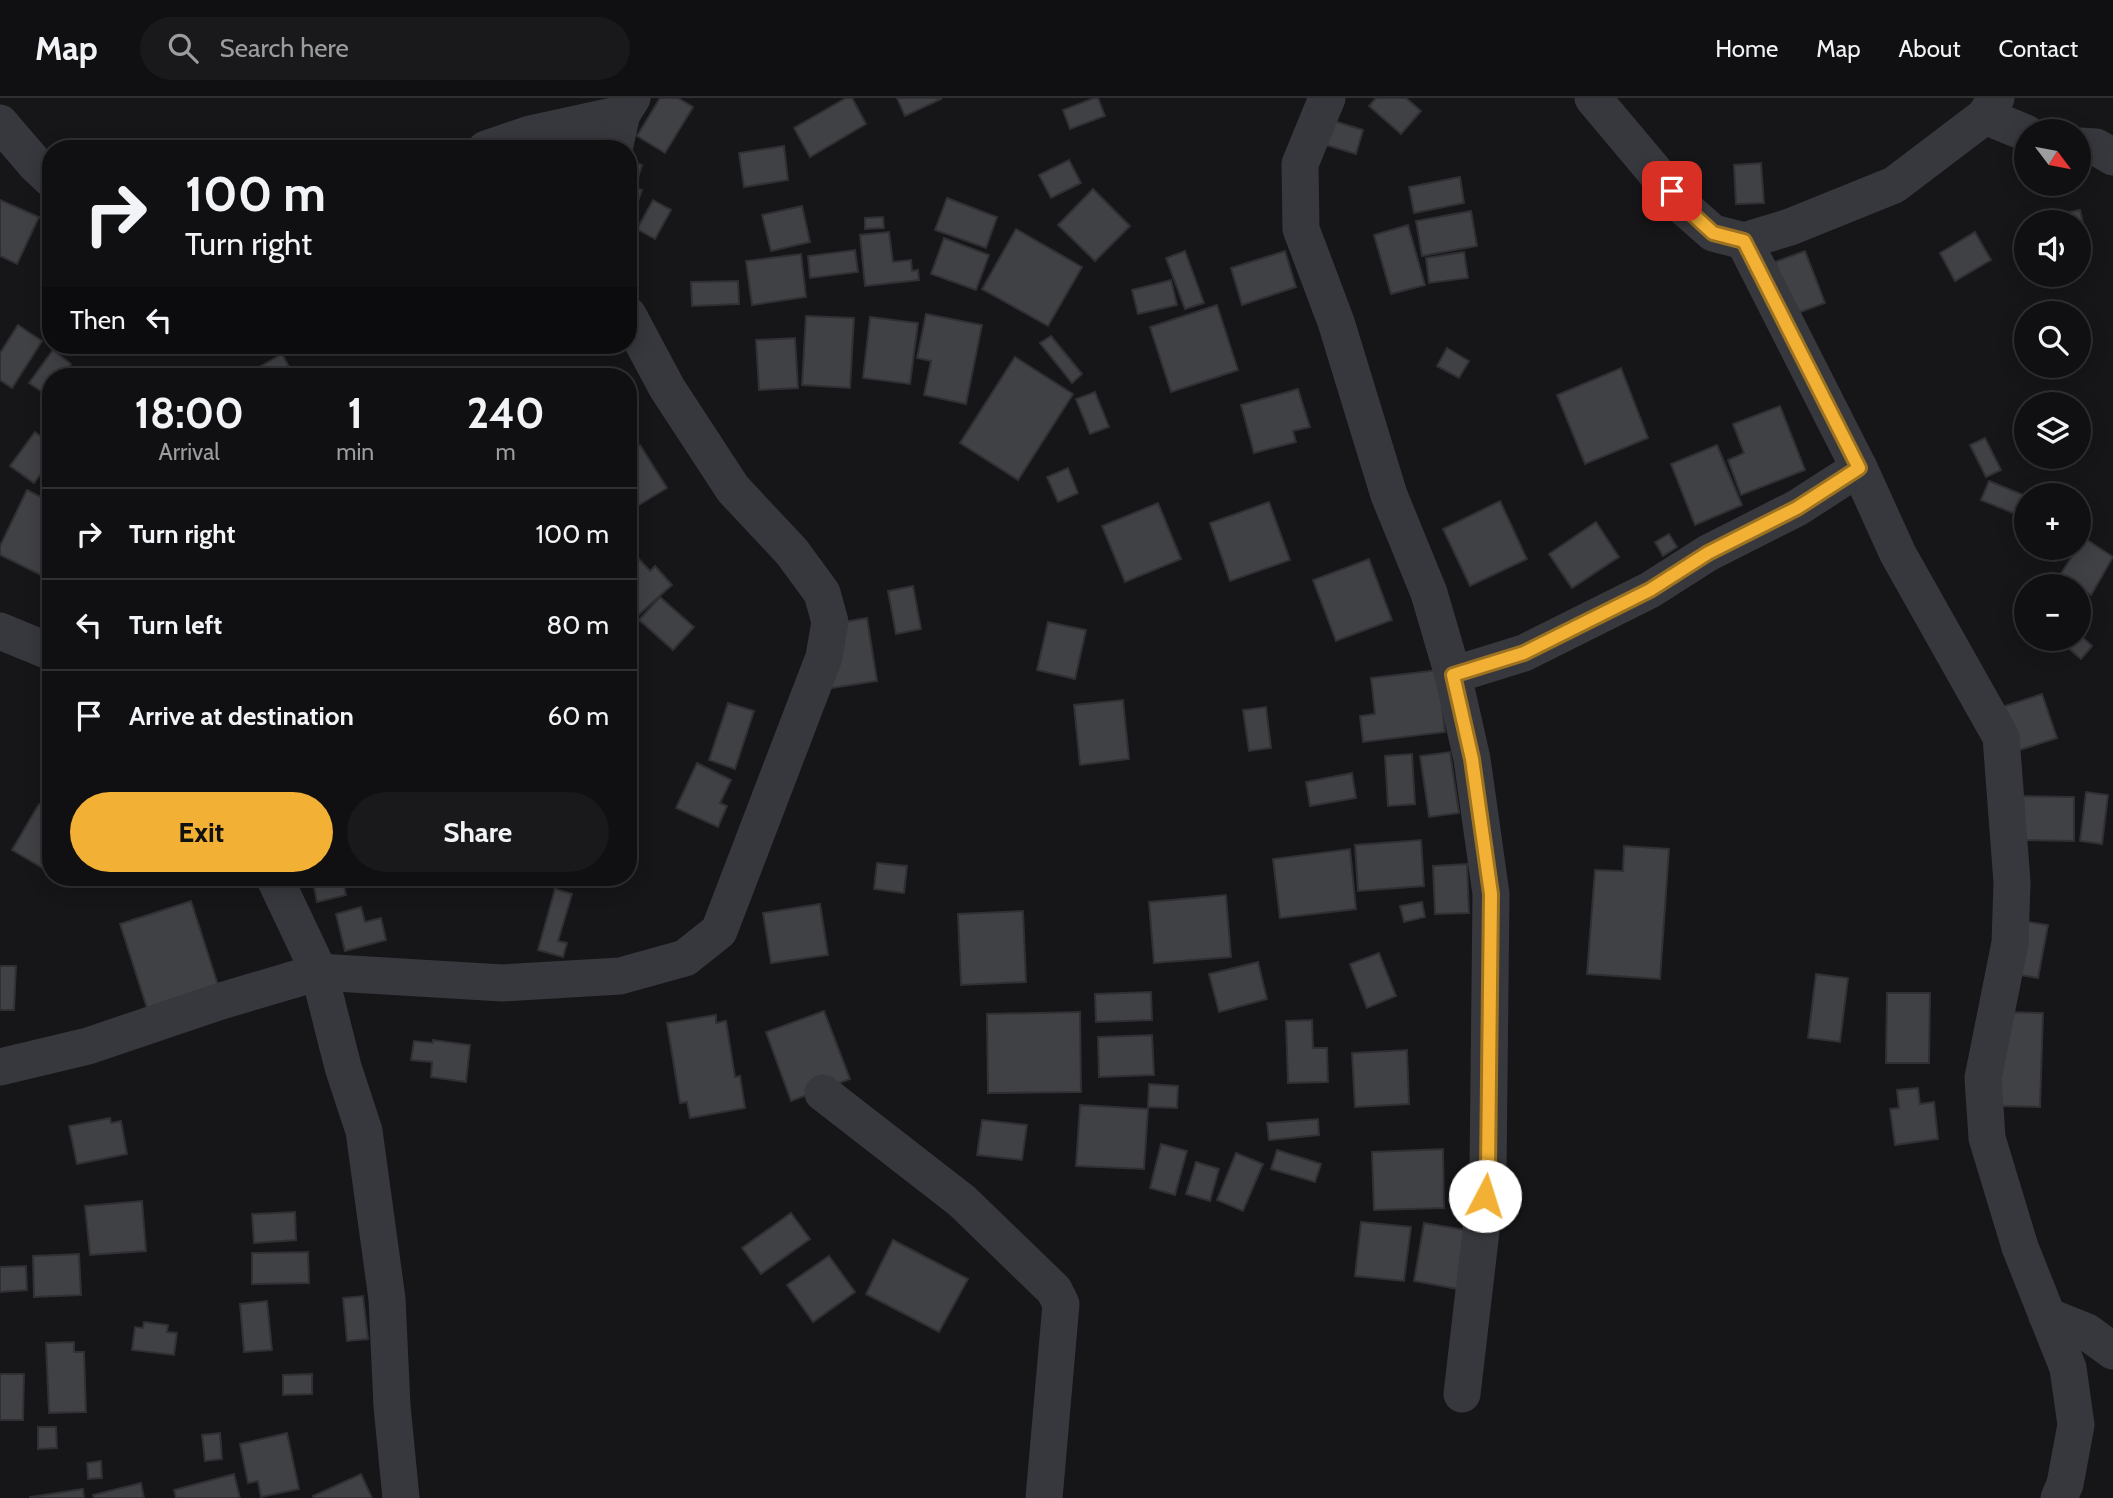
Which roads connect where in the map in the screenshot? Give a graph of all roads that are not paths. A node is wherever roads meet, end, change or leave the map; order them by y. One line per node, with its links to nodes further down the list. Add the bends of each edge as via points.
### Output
1 (1327, 98): 17 (street, via 1300,164 1301,229 1336,322 1389,495 1429,593)
2 (1593, 98): 12 (street, via 1688,210 1713,233)
3 (627, 106): 7 (street); 8 (street)
4 (1990, 107): 6 (street); 12 (street, via 1894,184)
5 (0, 123): 11 (street)
6 (2014, 124)
7 (512, 140)
8 (617, 140)
9 (2091, 147): 10 (street)
10 (2113, 157)
11 (42, 171)
12 (1744, 241): 14 (street)
13 (637, 332): 19 (street, via 667,388 733,489 792,552 822,593 830,622 824,657 719,931 685,958 620,976 502,984)
14 (1859, 468): 17 (street, via 1650,590 1524,653); 22 (street, via 1898,554 2001,737 2010,943 1983,1078 1987,1138 2020,1247)
15 (0, 631): 16 (street)
16 (42, 648)
17 (1453, 675): 24 (street, via 1472,759 1491,894 1488,1171)
18 (278, 886): 19 (street)
19 (319, 972): 20 (street, via 88,1046); 25 (street, via 364,1130 387,1298 391,1406)
20 (0, 1067)
21 (823, 1094): 26 (street, via 962,1201 1054,1290 1061,1304)
22 (2047, 1316): 23 (street, via 2087,1332); 27 (street, via 2068,1368 2076,1425)
23 (2113, 1351)
24 (1462, 1394)
25 (401, 1498)
26 (1044, 1498)
27 (2059, 1498)

